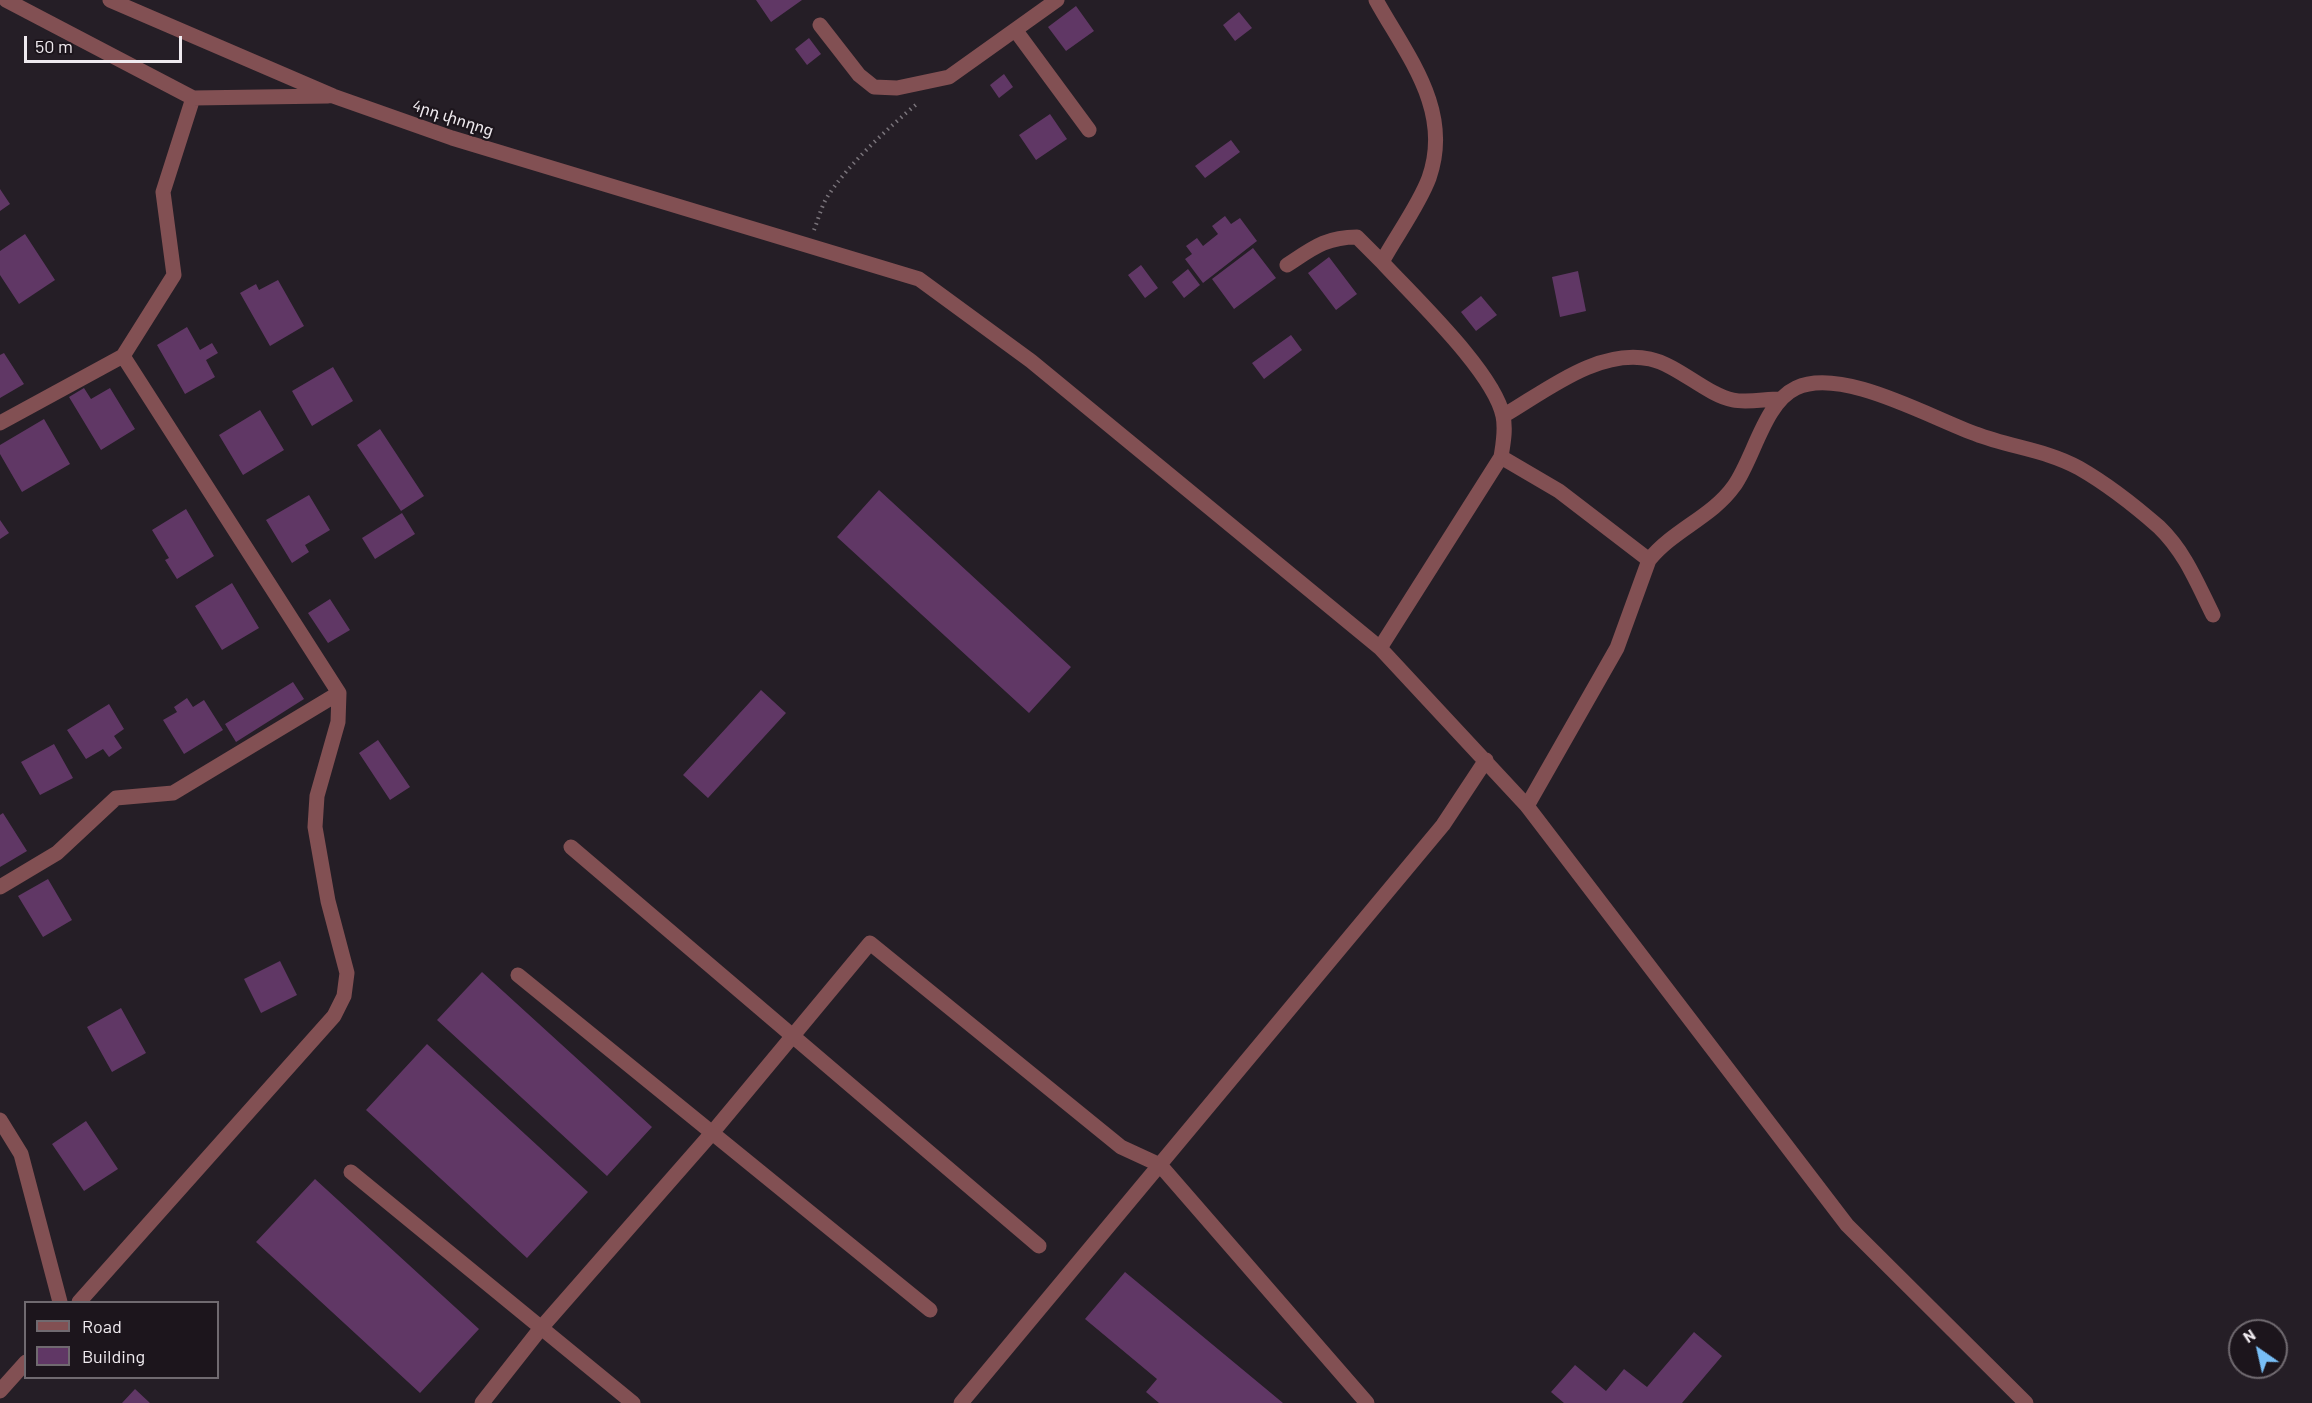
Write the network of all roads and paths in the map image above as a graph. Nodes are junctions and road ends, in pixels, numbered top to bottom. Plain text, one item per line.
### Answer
1 (6, 0) edge
2 (110, 0) edge
3 (1058, 0) edge
4 (1376, 0) edge
5 (820, 25) dead end
6 (1016, 31) junction
7 (333, 96) junction
8 (193, 98) junction
9 (922, 99) dead end
10 (1089, 130) dead end
11 (801, 244) junction
12 (1382, 262) junction
13 (1287, 264) dead end
14 (123, 356) junction
15 (1780, 399) junction
16 (1503, 416) junction
17 (0, 423) edge
18 (1502, 457) junction
19 (1649, 560) junction
20 (2213, 615) dead end
21 (1380, 648) junction
22 (339, 693) junction
23 (1486, 760) junction
24 (1527, 806) junction
25 (571, 847) dead end
26 (0, 887) edge
27 (518, 975) dead end
28 (792, 1036) junction
29 (0, 1120) edge
30 (712, 1133) junction
31 (1160, 1165) junction
32 (351, 1172) dead end
33 (1039, 1246) dead end
34 (60, 1301) edge
35 (80, 1301) edge
36 (930, 1310) dead end
37 (541, 1328) junction
38 (24, 1364) edge
39 (0, 1391) edge
40 (483, 1403) edge
41 (633, 1403) edge
42 (961, 1403) edge
43 (1367, 1403) edge
44 (2026, 1403) edge

1 - 8 street
2 - 7 street, 4րդ փողոց
3 - 6 street
4 - 12 street
5 - 6 street
6 - 10 street
7 - 8 street
7 - 11 street, 4րդ փողոց
8 - 14 street
9 - 11 path
11 - 21 street, 4րդ փողոց
12 - 13 street
12 - 16 street
14 - 17 street
14 - 22 street
15 - 16 street
15 - 19 street
15 - 20 street
16 - 18 street
18 - 19 street
18 - 21 street
19 - 24 street
21 - 23 street, 4րդ փողոց
22 - 26 street
22 - 35 street
23 - 24 street, 4րդ փողոց
23 - 31 street
24 - 44 street, 4րդ փողոց
25 - 28 street
27 - 30 street
28 - 30 street
28 - 31 street
28 - 33 street
29 - 34 street
30 - 36 street
30 - 37 street
31 - 42 street
31 - 43 street
32 - 37 street
37 - 40 street
37 - 41 street
38 - 39 street

